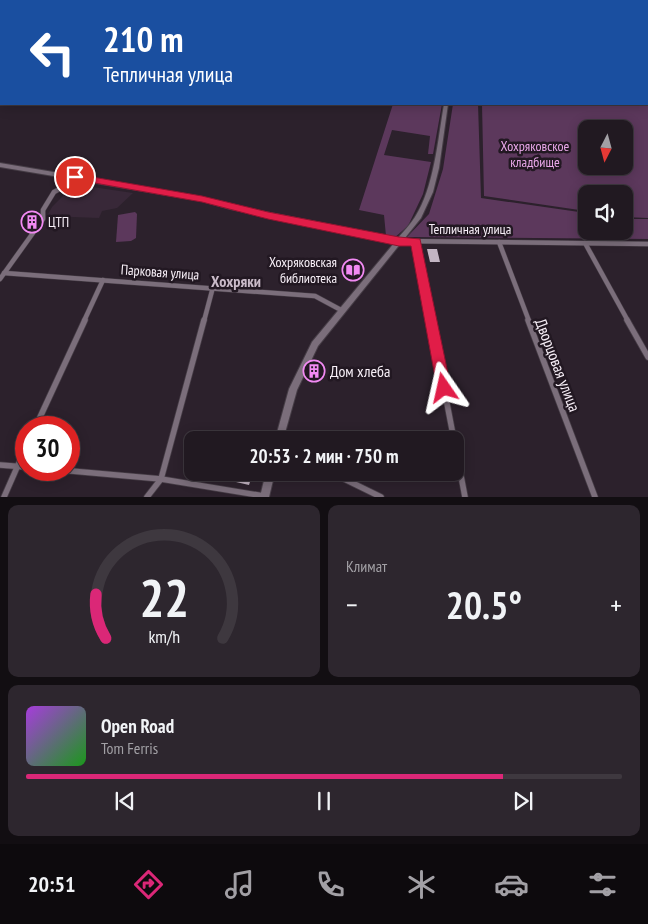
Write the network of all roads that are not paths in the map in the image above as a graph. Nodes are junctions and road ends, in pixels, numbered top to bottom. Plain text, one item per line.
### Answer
1 (446, 105) edge
2 (0, 165) edge
3 (75, 177) junction
4 (399, 242) junction
5 (416, 242) junction
6 (499, 242) junction
7 (586, 243) junction
8 (648, 244) edge
9 (4, 273) junction
10 (0, 279) edge
11 (103, 280) junction
12 (213, 287) junction
13 (342, 310) junction
14 (648, 357) edge
15 (41, 416) edge
16 (281, 431) edge
17 (452, 431) edge
18 (0, 465) edge
19 (15, 466) edge
20 (15, 472) edge
21 (80, 472) edge
22 (161, 479) junction
23 (268, 481) edge
24 (349, 481) edge
25 (462, 481) edge
26 (4, 496) edge
27 (147, 496) edge
28 (264, 496) edge
29 (381, 496) edge
30 (465, 496) edge
31 (595, 496) edge

1 - 4 street
2 - 3 street, Тепличная улица
3 - 4 street, Тепличная улица
3 - 9 street
4 - 5 street, Тепличная улица
4 - 13 street
5 - 6 street, Тепличная улица
5 - 17 street
6 - 7 street, Тепличная улица
6 - 31 street, Дворцовая улица
7 - 8 street, Тепличная улица
7 - 14 street
9 - 10 street
9 - 11 street, Парковая улица
11 - 12 street, Парковая улица
11 - 15 street
12 - 13 street, Парковая улица
12 - 22 street
13 - 16 street
18 - 19 street
20 - 26 street
21 - 22 street
22 - 27 street
22 - 28 street
23 - 28 street
24 - 29 street
25 - 30 street

